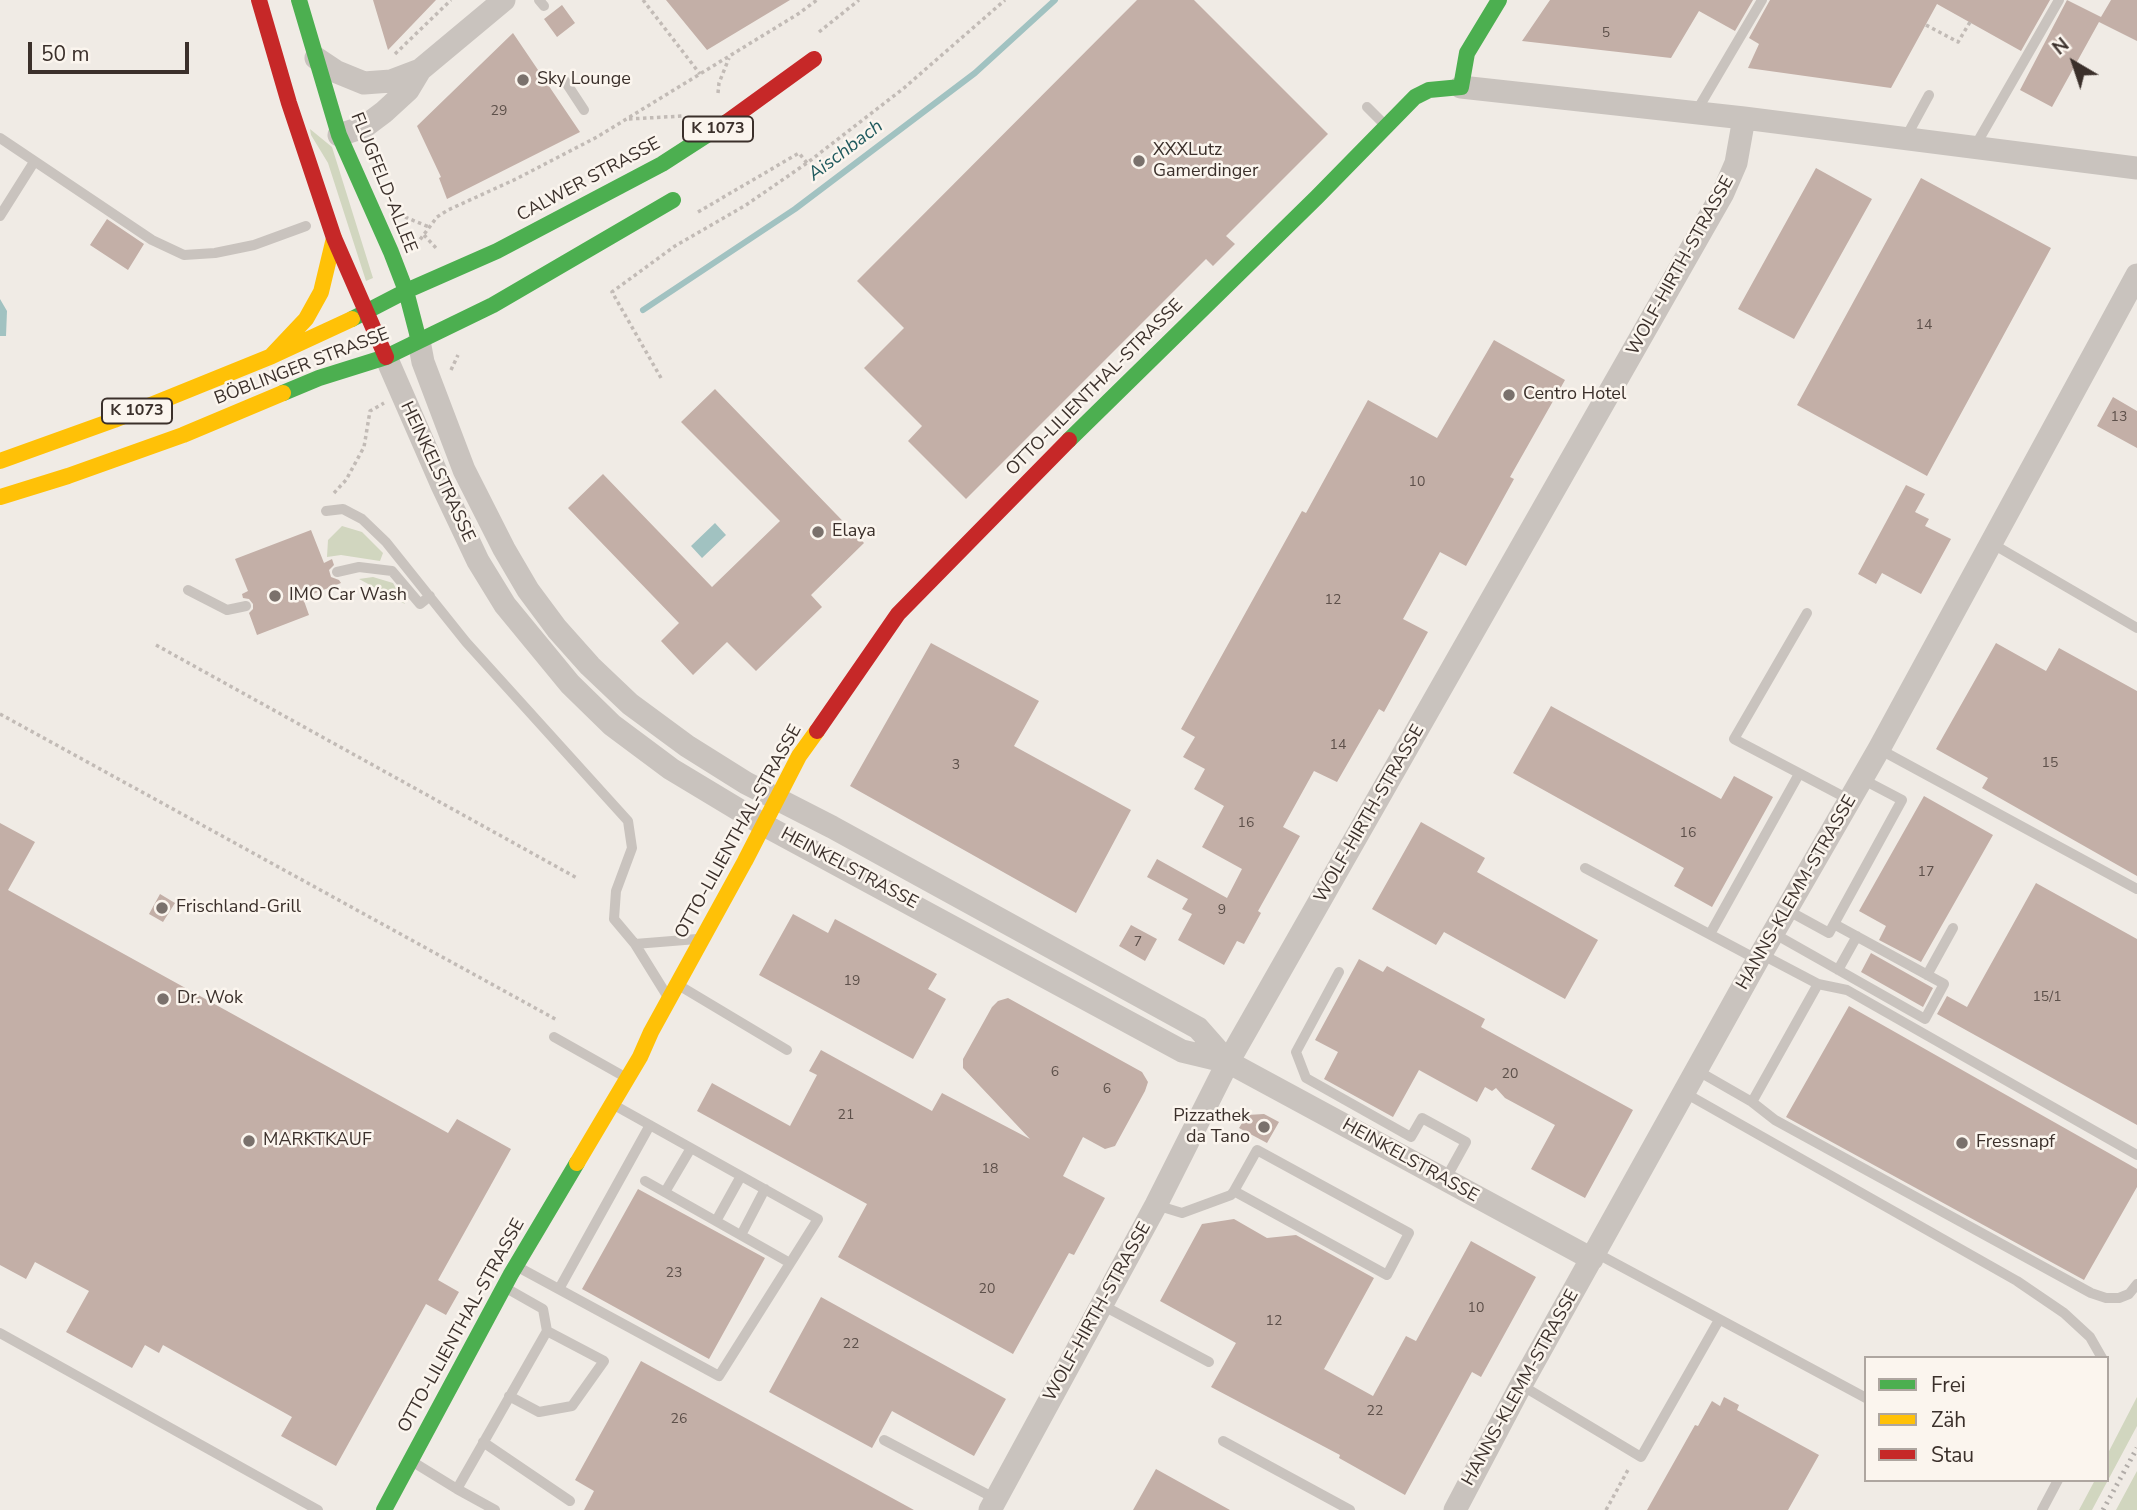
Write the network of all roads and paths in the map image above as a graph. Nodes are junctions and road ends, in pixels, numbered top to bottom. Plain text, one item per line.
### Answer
1 (259, 0) edge
2 (299, 0) edge
3 (451, 0) edge
4 (504, 0) edge
5 (643, 0) edge
6 (817, 0) edge
7 (1005, 0) edge
8 (1499, 0) edge
9 (1762, 0) edge
10 (2059, 0) edge
11 (1970, 22) dead end
12 (1926, 24) dead end
13 (729, 56) junction
14 (316, 58) junction
15 (814, 59) dead end
16 (388, 61) dead end
17 (421, 70) junction
18 (700, 74) junction
19 (565, 81) dead end
20 (1461, 87) junction
21 (718, 93) dead end
22 (1929, 95) dead end
23 (289, 103) junction
24 (1367, 107) dead end
25 (584, 110) dead end
26 (1696, 113) junction
27 (682, 116) dead end
28 (1744, 118) junction
29 (628, 119) junction
30 (1386, 126) junction
31 (326, 129) junction
32 (0, 138) edge
33 (1905, 139) junction
34 (1974, 148) junction
35 (34, 162) junction
36 (2137, 168) edge
37 (673, 200) dead end
38 (0, 216) edge
39 (306, 226) dead end
40 (429, 227) dead end
41 (334, 238) junction
42 (2136, 279) edge
43 (405, 291) junction
44 (367, 312) junction
45 (419, 341) junction
46 (272, 356) junction
47 (386, 357) junction
48 (661, 377) dead end
49 (385, 403) dead end
50 (0, 461) edge
51 (333, 495) dead end
52 (0, 497) edge
53 (326, 510) dead end
54 (1991, 543) junction
55 (337, 572) dead end
56 (188, 590) dead end
57 (430, 596) junction
58 (246, 606) dead end
59 (1807, 613) dead end
60 (2137, 628) edge
61 (156, 645) dead end
62 (0, 714) edge
63 (1879, 749) junction
64 (1799, 774) junction
65 (1862, 779) junction
66 (778, 799) junction
67 (1850, 800) junction
68 (764, 825) junction
69 (1585, 867) dead end
70 (577, 878) dead end
71 (2137, 889) edge
72 (1787, 910) junction
73 (1834, 924) junction
74 (1953, 928) dead end
75 (1773, 933) junction
76 (1710, 934) junction
77 (1857, 936) junction
78 (703, 938) junction
79 (635, 944) junction
80 (1760, 957) junction
81 (1838, 970) junction
82 (1339, 972) dead end
83 (1927, 975) junction
84 (1818, 984) junction
85 (673, 992) junction
86 (568, 1026) dead end
87 (554, 1037) dead end
88 (787, 1050) dead end
89 (1228, 1062) junction
90 (1698, 1071) junction
91 (627, 1078) junction
92 (1685, 1093) junction
93 (1752, 1102) junction
94 (612, 1104) junction
95 (650, 1125) junction
96 (691, 1148) junction
97 (2137, 1155) edge
98 (741, 1176) junction
99 (1445, 1180) junction
100 (645, 1181) dead end
101 (765, 1189) junction
102 (1234, 1191) junction
103 (665, 1192) junction
104 (1156, 1205) junction
105 (716, 1221) junction
106 (741, 1235) junction
107 (1594, 1256) junction
108 (790, 1263) junction
109 (515, 1266) junction
110 (2137, 1284) edge
111 (503, 1286) junction
112 (559, 1289) junction
113 (1102, 1305) junction
114 (1719, 1320) junction
115 (547, 1331) junction
116 (0, 1333) edge
117 (2101, 1356) edge
118 (1209, 1362) dead end
119 (1521, 1385) junction
120 (509, 1396) junction
121 (1864, 1397) edge
122 (884, 1440) dead end
123 (1223, 1441) dead end
124 (482, 1442) junction
125 (1636, 1454) junction
126 (410, 1461) junction
127 (2057, 1482) edge
128 (457, 1489) junction
129 (570, 1501) dead end
130 (993, 1505) edge
131 (318, 1510) edge
132 (384, 1510) edge
133 (495, 1510) edge
134 (1350, 1510) edge
135 (1455, 1510) edge
136 (1606, 1510) edge
137 (2042, 1510) edge

1 - 23 main road
2 - 14 main road, FLUGFELD-ALLEE
3 - 16 path
4 - 17 street
5 - 18 path
6 - 13 path
7 - 48 path
8 - 20 main road
9 - 26 lane
10 - 34 lane
11 - 12 path
13 - 18 path
13 - 21 path
14 - 17 street
14 - 31 main road, FLUGFELD-ALLEE
15 - 43 main road, CALWER STRASSE / K 1073
17 - 31 street
18 - 29 path
19 - 25 lane
20 - 26 street
20 - 30 main road, OTTO-LILIENTHAL-STRASSE
22 - 33 lane
23 - 31 main road
23 - 41 main road
24 - 30 lane
26 - 28 street
27 - 29 path
28 - 33 street
28 - 89 street, WOLF-HIRTH-STRASSE
29 - 40 path
30 - 66 main road, OTTO-LILIENTHAL-STRASSE
31 - 43 main road, FLUGFELD-ALLEE
32 - 35 lane
33 - 34 street
34 - 36 street
35 - 38 lane
35 - 39 lane
37 - 45 main road, K 1073
41 - 44 main road
41 - 46 main road
42 - 54 street, HANNS-KLEMM-STRASSE
43 - 44 main road, BÖBLINGER STRASSE / K 1073
43 - 45 main road, FLUGFELD-ALLEE
44 - 46 main road, BÖBLINGER STRASSE / K 1073
44 - 47 main road, HEINKELSTRASSE
45 - 47 main road, BÖBLINGER STRASSE / K 1073
45 - 66 street, HEINKELSTRASSE
46 - 50 main road, BÖBLINGER STRASSE / K 1073
47 - 52 main road, BÖBLINGER STRASSE / K 1073
47 - 68 street, HEINKELSTRASSE
49 - 51 path
53 - 57 lane
54 - 60 lane
54 - 63 street, HANNS-KLEMM-STRASSE
55 - 57 lane
56 - 58 lane
57 - 79 lane
59 - 64 lane
61 - 70 path
62 - 86 path
63 - 65 street, HANNS-KLEMM-STRASSE
63 - 71 lane
64 - 67 lane
64 - 76 lane
65 - 67 street, HANNS-KLEMM-STRASSE
65 - 73 lane
66 - 68 main road, OTTO-LILIENTHAL-STRASSE
66 - 89 street, HEINKELSTRASSE
67 - 72 street, HANNS-KLEMM-STRASSE
68 - 78 main road, OTTO-LILIENTHAL-STRASSE
68 - 89 street, HEINKELSTRASSE
69 - 76 lane
72 - 73 lane
72 - 75 street, HANNS-KLEMM-STRASSE
73 - 77 lane
74 - 83 lane
75 - 80 street, HANNS-KLEMM-STRASSE
75 - 81 lane
76 - 80 lane
77 - 81 lane
77 - 83 lane
78 - 79 lane
78 - 85 main road, OTTO-LILIENTHAL-STRASSE
79 - 85 lane
80 - 84 lane
80 - 90 street, HANNS-KLEMM-STRASSE
81 - 83 lane
82 - 99 lane
84 - 93 lane
84 - 97 lane
85 - 88 lane
85 - 91 main road, OTTO-LILIENTHAL-STRASSE
87 - 91 lane
89 - 99 street, HEINKELSTRASSE
89 - 104 street, WOLF-HIRTH-STRASSE
90 - 92 street, HANNS-KLEMM-STRASSE
90 - 93 lane
91 - 94 main road, OTTO-LILIENTHAL-STRASSE
92 - 107 street, HANNS-KLEMM-STRASSE
92 - 117 lane
93 - 110 lane
94 - 95 lane
94 - 109 main road, OTTO-LILIENTHAL-STRASSE
95 - 96 lane
95 - 112 lane
96 - 98 lane
96 - 103 lane
98 - 101 lane
98 - 105 lane
99 - 107 street, HEINKELSTRASSE
100 - 103 lane
101 - 106 lane
101 - 108 lane
102 - 102 lane
102 - 104 lane
103 - 105 lane
104 - 113 street, WOLF-HIRTH-STRASSE
105 - 106 lane
106 - 108 lane
107 - 114 lane
107 - 119 street, HANNS-KLEMM-STRASSE
108 - 112 lane
109 - 111 main road, OTTO-LILIENTHAL-STRASSE
109 - 112 lane
111 - 115 lane
111 - 126 main road, OTTO-LILIENTHAL-STRASSE
113 - 118 lane
113 - 130 street, WOLF-HIRTH-STRASSE
114 - 121 lane
114 - 125 lane
115 - 120 lane
115 - 120 lane
116 - 131 lane
119 - 125 lane
119 - 135 street, HANNS-KLEMM-STRASSE
120 - 124 lane
122 - 130 lane
123 - 134 lane
124 - 128 lane
124 - 129 lane
125 - 136 path
126 - 128 lane
126 - 132 main road, OTTO-LILIENTHAL-STRASSE
127 - 137 lane
128 - 133 lane

